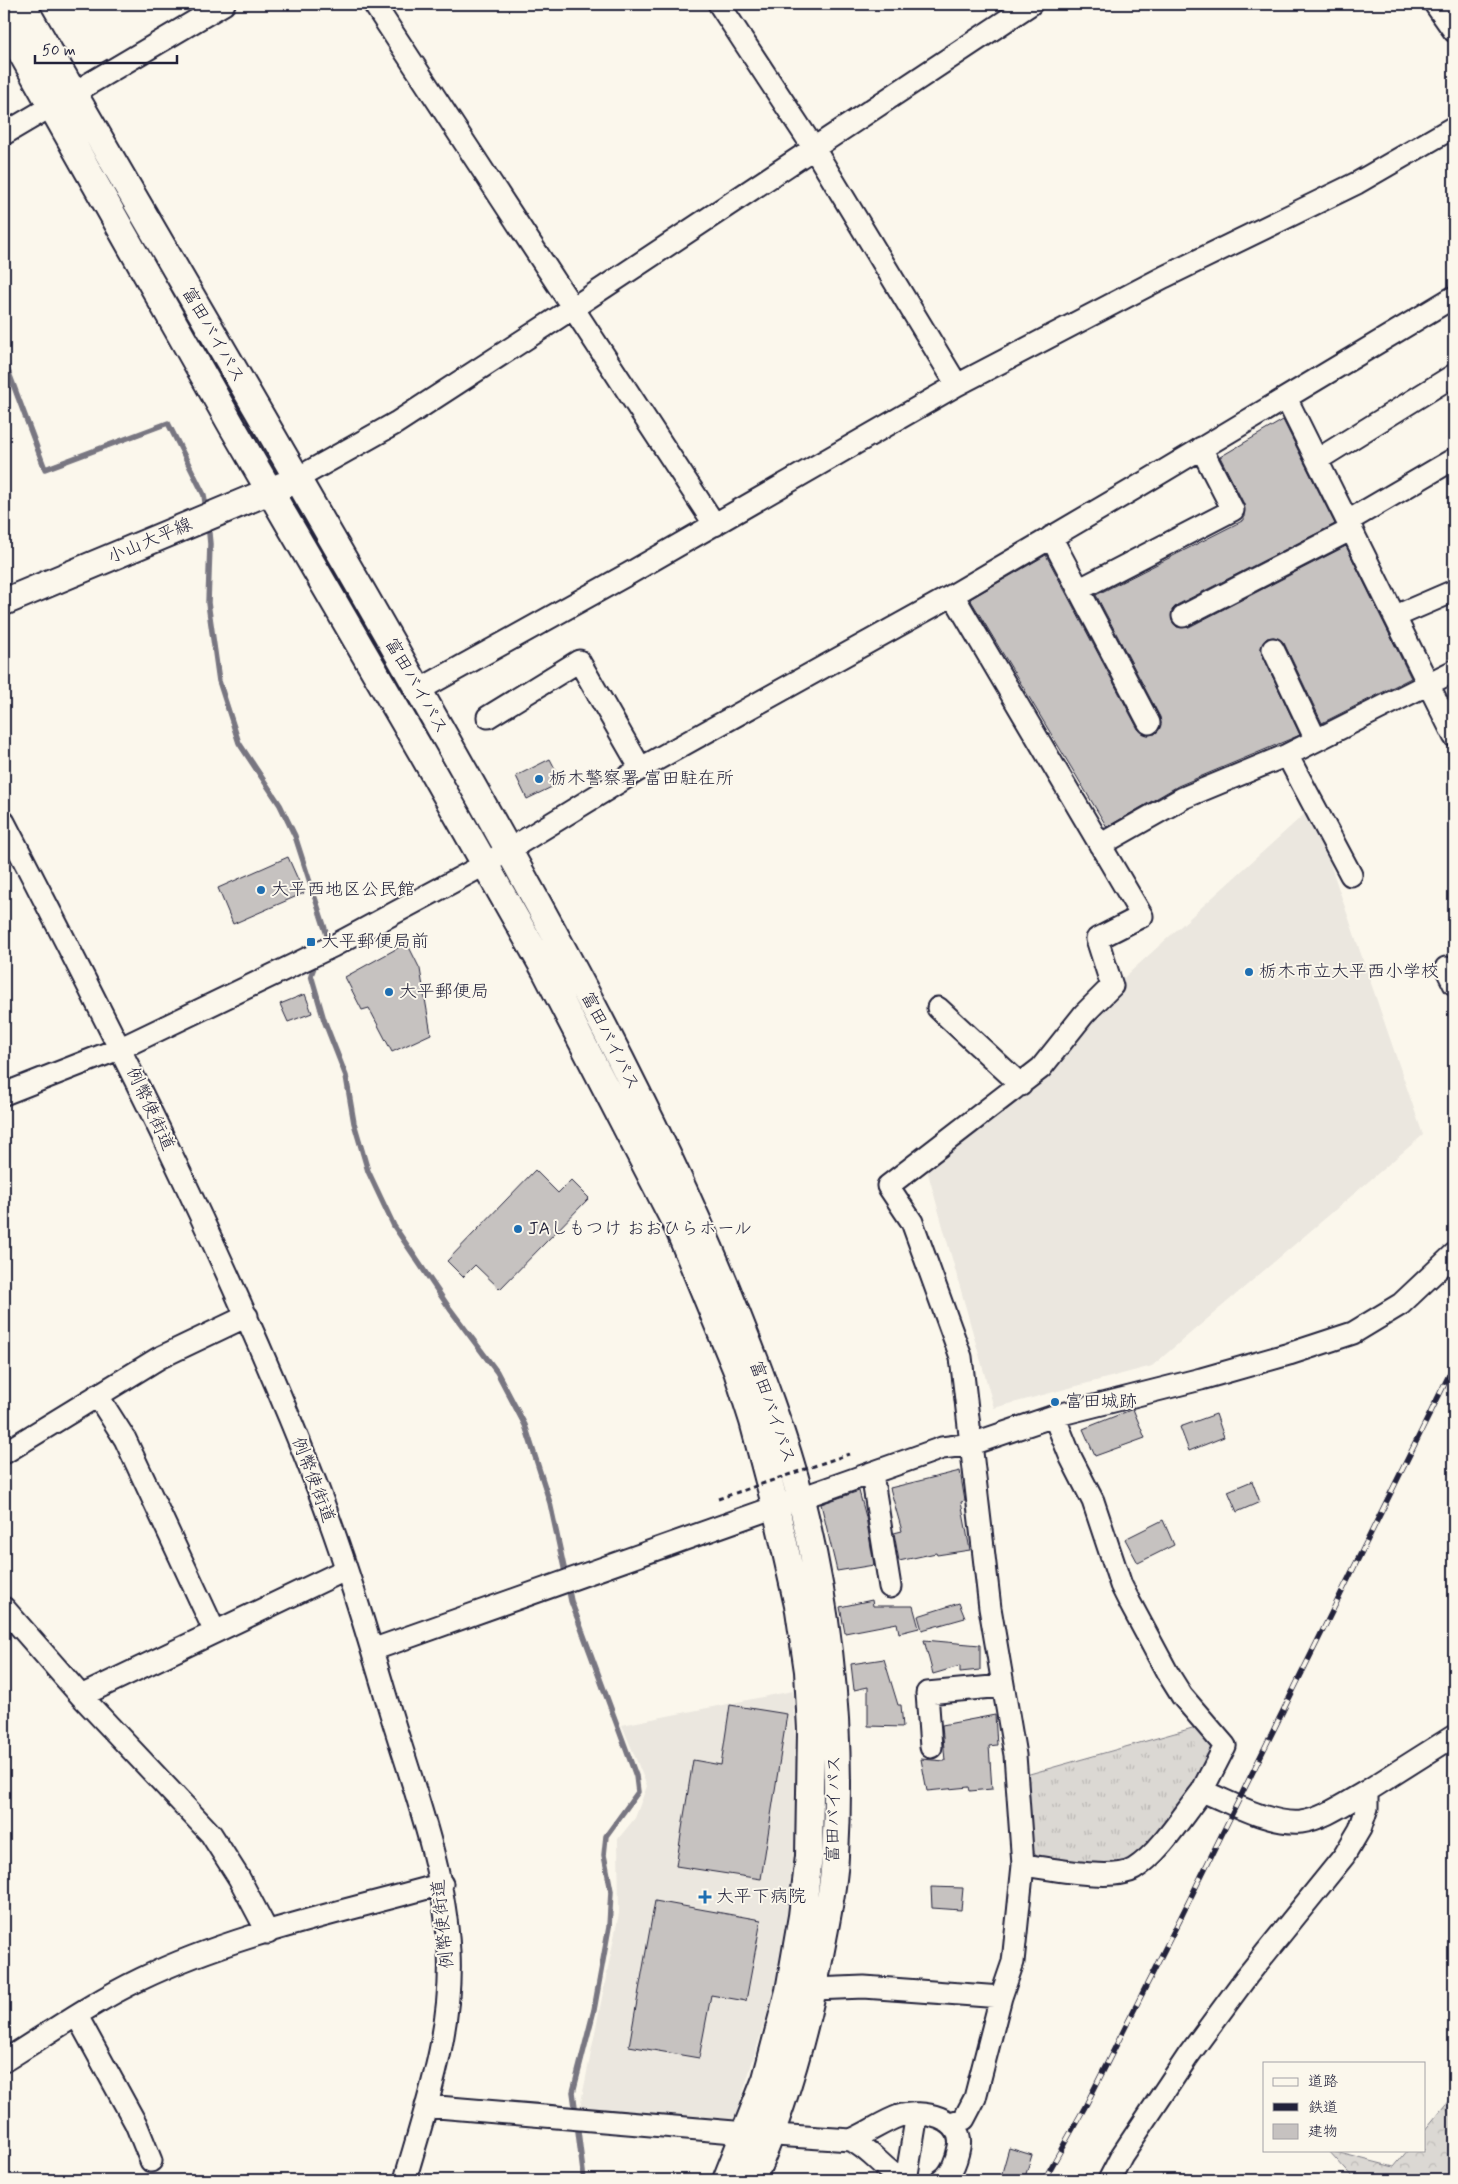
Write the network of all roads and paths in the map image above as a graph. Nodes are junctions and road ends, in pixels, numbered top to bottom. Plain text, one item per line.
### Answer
1 (22, 4) edge
2 (224, 4) edge
3 (374, 4) edge
4 (719, 4) edge
5 (1030, 4) edge
6 (1435, 4) edge
7 (4, 22) edge
8 (1454, 31) edge
9 (62, 98) junction
10 (1454, 128) edge
11 (4, 134) edge
12 (813, 147) junction
13 (1454, 296) edge
14 (573, 308) junction
15 (1454, 375) edge
16 (957, 385) junction
17 (1286, 398) junction
18 (1201, 448) junction
19 (1454, 459) edge
20 (1317, 460) junction
21 (296, 480) junction
22 (270, 491) junction
23 (715, 525) junction
24 (1350, 525) junction
25 (1051, 537) junction
26 (1080, 589) junction
27 (1454, 591) edge
28 (953, 594) junction
29 (4, 602) edge
30 (1183, 616) dead end
31 (1396, 616) junction
32 (1272, 649) dead end
33 (1454, 671) edge
34 (1429, 682) junction
35 (419, 690) junction
36 (488, 717) dead end
37 (1149, 723) dead end
38 (1454, 736) edge
39 (1316, 740) junction
40 (1287, 755) junction
41 (641, 769) junction
42 (4, 822) edge
43 (1100, 845) junction
44 (509, 851) junction
45 (484, 865) junction
46 (1351, 875) dead end
47 (938, 1008) dead end
48 (121, 1048) junction
49 (1021, 1085) junction
50 (4, 1094) edge
51 (1454, 1254) edge
52 (247, 1316) junction
53 (97, 1395) junction
54 (1054, 1416) junction
55 (972, 1444) junction
56 (4, 1453) edge
57 (849, 1454) dead end
58 (872, 1474) junction
59 (718, 1499) dead end
60 (800, 1500) junction
61 (776, 1508) junction
62 (345, 1570) junction
63 (890, 1587) dead end
64 (4, 1608) edge
65 (215, 1632) junction
66 (372, 1650) junction
67 (1003, 1686) junction
68 (81, 1696) junction
69 (1454, 1736) edge
70 (931, 1747) dead end
71 (1202, 1791) junction
72 (1367, 1791) junction
73 (1023, 1865) junction
74 (442, 1884) junction
75 (268, 1933) junction
76 (814, 1989) junction
77 (1001, 1997) junction
78 (77, 2016) junction
79 (4, 2061) edge
80 (426, 2106) junction
81 (917, 2114) junction
82 (950, 2123) junction
83 (746, 2133) junction
84 (773, 2134) junction
85 (851, 2140) junction
86 (150, 2161) dead end
87 (405, 2180) edge
88 (726, 2180) edge
89 (752, 2180) edge
90 (902, 2180) edge
91 (906, 2180) edge
92 (942, 2180) edge
93 (1108, 2180) edge

1 - 9 main road, 富田バイパス
2 - 9 street
3 - 14 street
4 - 12 street
5 - 12 street
6 - 8 street
7 - 9 main road, 富田バイパス
9 - 11 street
9 - 21 main road, 富田バイパス
9 - 22 main road, 富田バイパス
10 - 16 street
12 - 14 street
12 - 16 street
13 - 17 street
14 - 21 street
14 - 23 street
15 - 20 street
16 - 23 street
17 - 18 street
17 - 20 street
18 - 25 street
18 - 26 street
19 - 24 street
20 - 24 street
21 - 22 main road, 小山大平線
21 - 35 main road, 富田バイパス
22 - 29 main road, 小山大平線
22 - 45 main road, 富田バイパス
23 - 35 street
24 - 30 street
24 - 31 street
25 - 26 street
25 - 28 street
26 - 37 street
27 - 31 street
28 - 41 street
28 - 43 street
31 - 34 street
32 - 39 street
33 - 34 street
34 - 38 street
34 - 39 street
35 - 44 main road, 富田バイパス
36 - 41 street
39 - 40 street
40 - 43 street
40 - 46 street
41 - 44 street
42 - 48 street, 例幣使街道
43 - 49 street
44 - 45 street
44 - 60 main road, 富田バイパス
45 - 48 street
45 - 61 main road, 富田バイパス
47 - 49 street
48 - 50 street
48 - 52 street, 例幣使街道
49 - 55 street
51 - 54 street
52 - 53 street
52 - 62 street, 例幣使街道
53 - 56 street
53 - 65 street
54 - 55 street
54 - 71 street
55 - 58 street
55 - 67 street
57 - 59 path, bridge
58 - 60 street
58 - 63 street
60 - 61 street
60 - 76 main road, 富田バイパス
61 - 66 street
61 - 83 main road, 富田バイパス
62 - 65 street
62 - 66 street, 例幣使街道
64 - 68 street
65 - 68 street
66 - 74 street, 例幣使街道
67 - 70 street
67 - 73 street
68 - 75 street
69 - 72 street
71 - 72 street
71 - 73 street
72 - 93 street
73 - 77 street
74 - 75 street
74 - 80 street, 例幣使街道
75 - 78 street
76 - 77 street
76 - 84 main road, 富田バイパス
77 - 82 street
78 - 79 street
78 - 86 street
80 - 83 street
80 - 87 street, 例幣使街道
81 - 82 street
81 - 85 street
81 - 91 street
82 - 92 street
83 - 84 street
83 - 88 main road, 富田バイパス
84 - 85 street
84 - 89 main road, 富田バイパス
85 - 90 street

